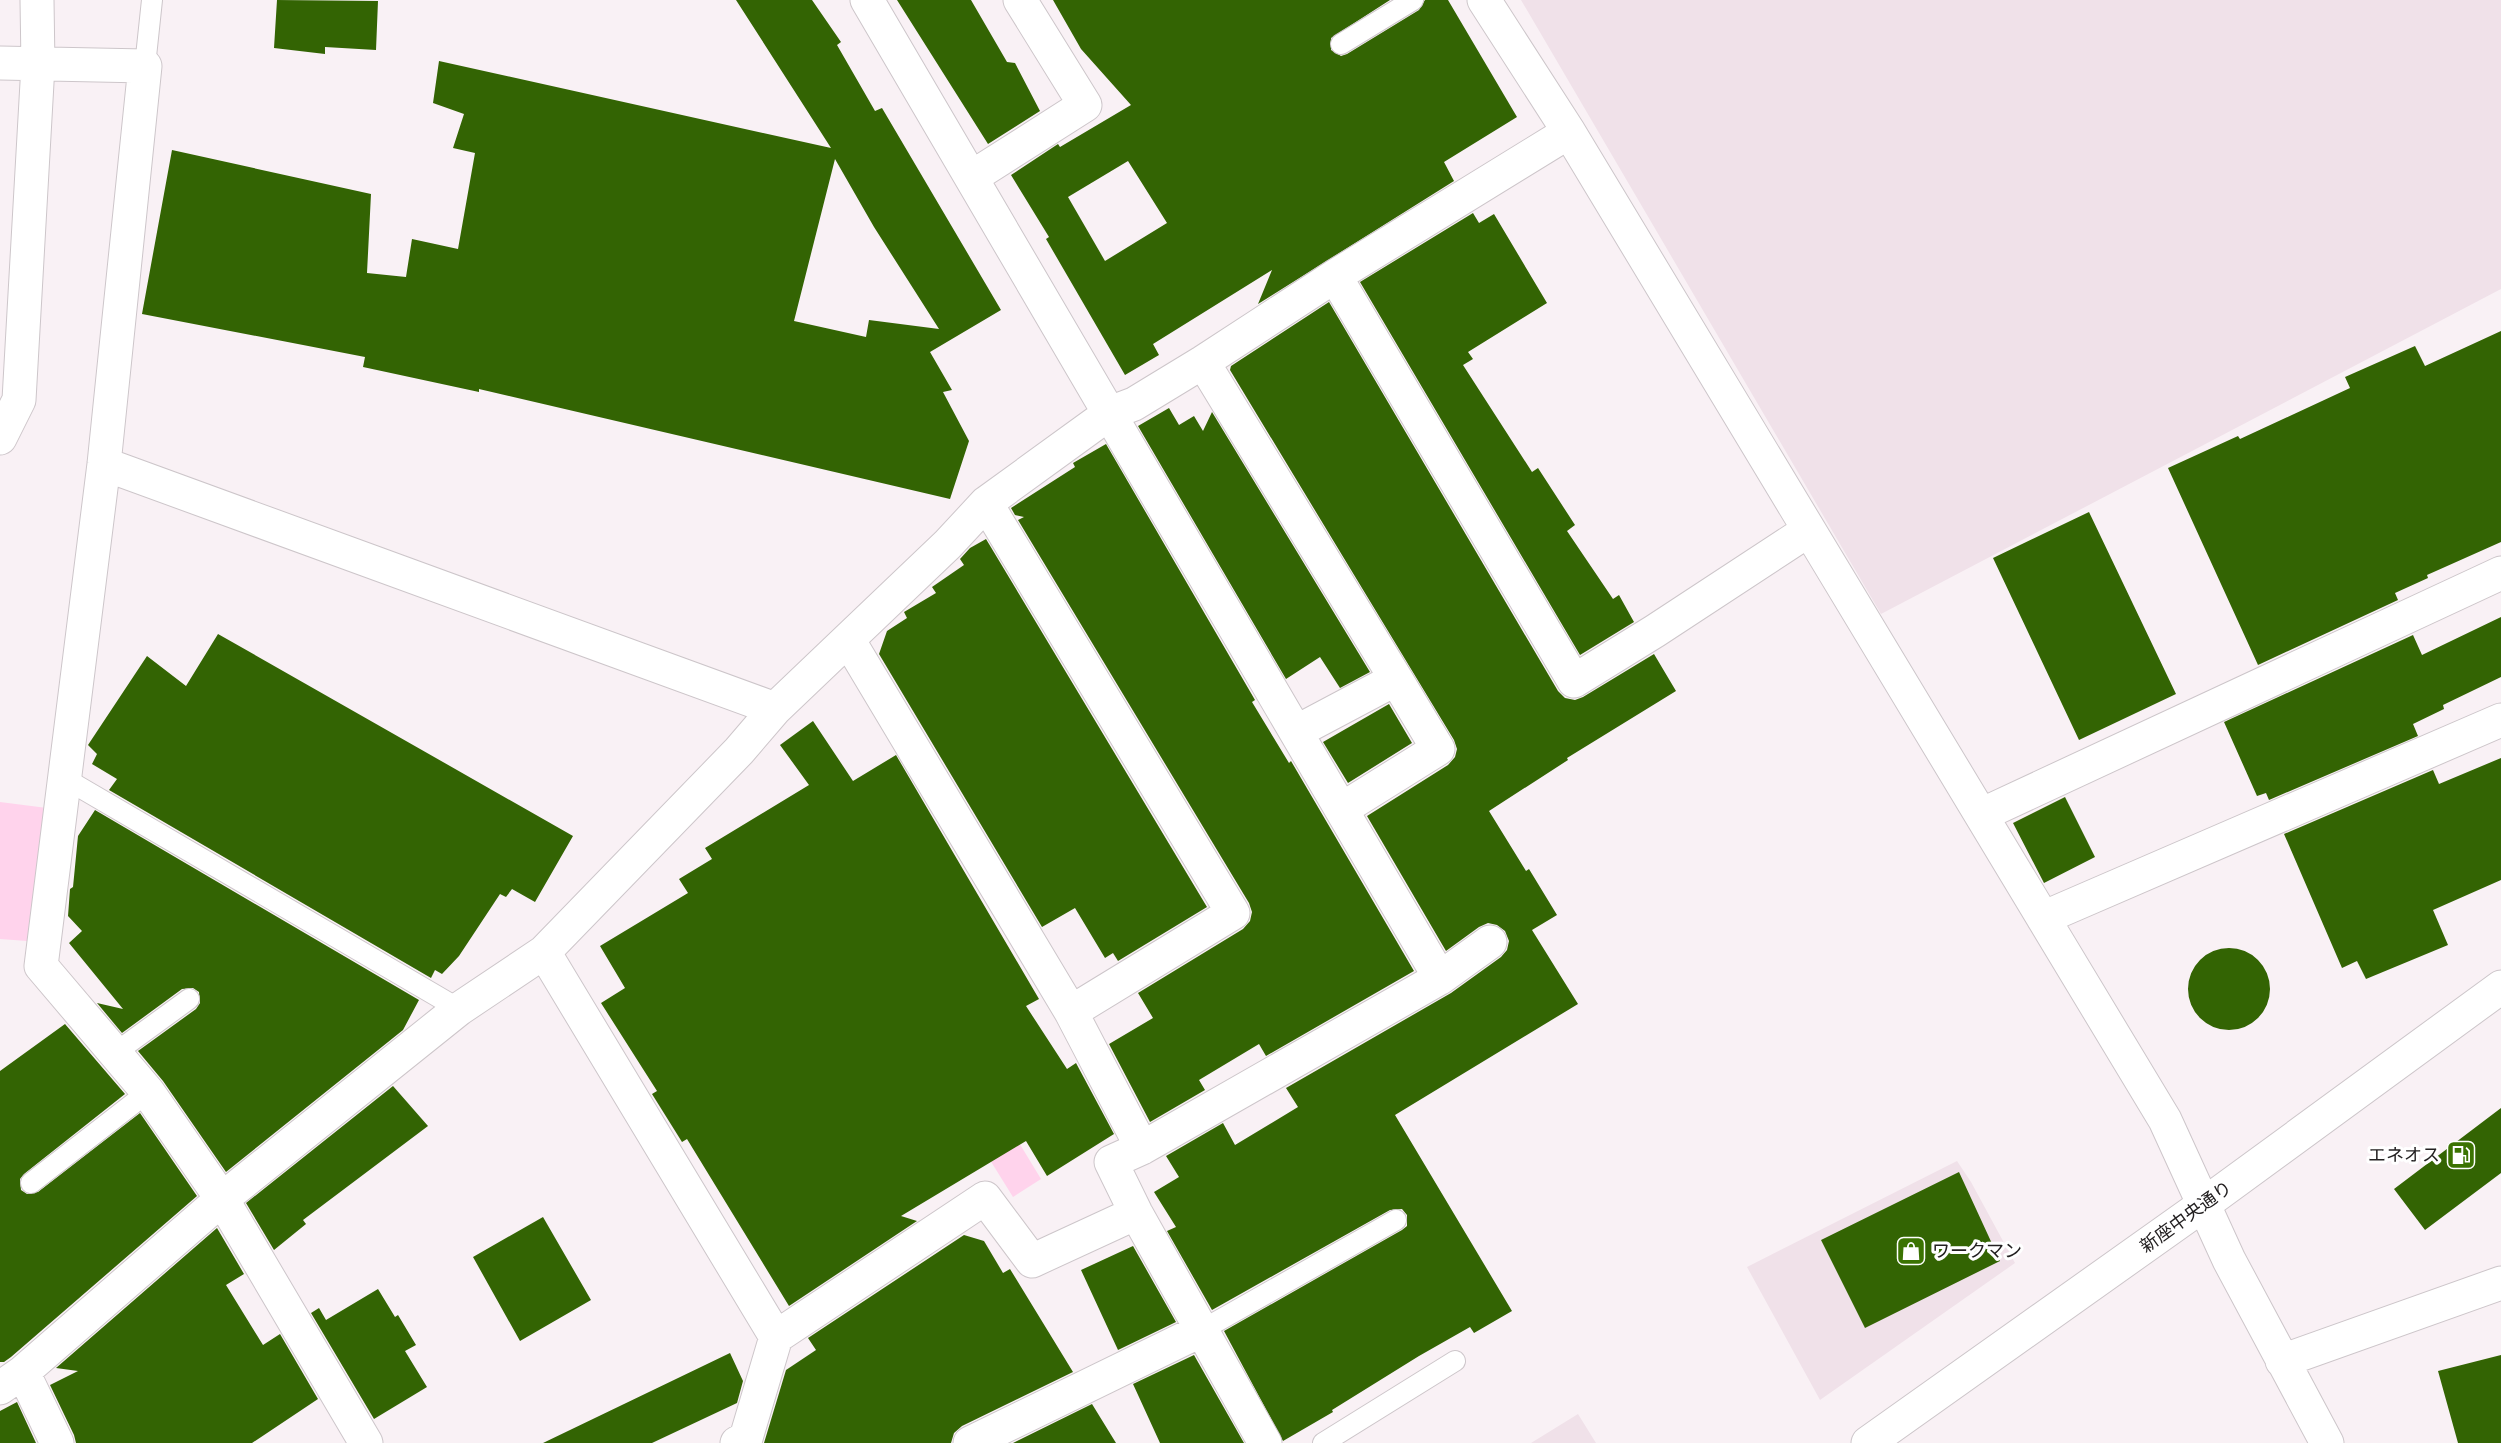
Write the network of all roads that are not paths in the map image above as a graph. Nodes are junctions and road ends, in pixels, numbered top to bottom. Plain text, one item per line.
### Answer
1 (37, 0) edge
2 (152, 0) edge
3 (867, 0) edge
4 (1020, 0) edge
5 (1413, 0) edge
6 (1485, 0) edge
7 (1341, 44) dead end
8 (0, 63) edge
9 (38, 65) junction
10 (145, 66) junction
11 (1569, 132) junction
12 (972, 177) junction
13 (1335, 276) junction
14 (1203, 362) junction
15 (1110, 413) junction
16 (0, 438) edge
17 (104, 464) junction
18 (986, 503) junction
19 (1809, 530) junction
20 (2501, 573) edge
21 (849, 640) junction
22 (1396, 679) junction
23 (775, 709) junction
24 (2501, 720) edge
25 (1296, 732) junction
26 (64, 778) junction
27 (1342, 809) junction
28 (1981, 815) junction
29 (2043, 918) junction
30 (1490, 942) dead end
31 (544, 952) junction
32 (1440, 978) junction
33 (2501, 987) edge
34 (189, 999) dead end
35 (459, 1009) junction
36 (1071, 1012) junction
37 (114, 1053) junction
38 (148, 1092) junction
39 (1142, 1148) junction
40 (31, 1184) dead end
41 (222, 1199) junction
42 (2203, 1205) junction
43 (1136, 1213) junction
44 (1396, 1220) dead end
45 (2501, 1282) edge
46 (1202, 1330) junction
47 (776, 1337) junction
48 (1455, 1361) dead end
49 (2282, 1361) junction
50 (11, 1380) edge
51 (57, 1443) edge
52 (366, 1443) edge
53 (737, 1443) edge
54 (970, 1443) edge
55 (1264, 1443) edge
56 (1323, 1443) edge
57 (1868, 1443) edge
58 (2327, 1443) edge

1 - 9 street
2 - 10 lane
3 - 12 street
4 - 12 street
5 - 7 lane
6 - 11 street
8 - 9 street
9 - 10 street
9 - 16 street
10 - 17 street
11 - 13 street
11 - 19 street
12 - 15 street
13 - 14 street
13 - 19 street
14 - 15 street
14 - 22 street
15 - 18 street
15 - 25 street
17 - 23 street
17 - 26 street
18 - 21 street
18 - 36 street
19 - 28 street
20 - 28 street
21 - 23 street
21 - 36 street
22 - 25 street
22 - 27 street
23 - 31 street
24 - 29 street
25 - 27 street
26 - 35 lane
26 - 37 street
27 - 32 street
28 - 29 street
29 - 42 street
30 - 32 street
31 - 35 street
31 - 47 street
32 - 39 street
33 - 42 street, 新座中央通り
34 - 37 lane
35 - 41 street
36 - 39 street
37 - 38 street
38 - 40 lane
38 - 41 street
39 - 43 street
41 - 50 street
41 - 52 street
42 - 49 street
42 - 57 street, 新座中央通り
43 - 46 street
43 - 47 street
44 - 46 lane
45 - 49 street
46 - 54 street
46 - 55 street
47 - 53 street
48 - 56 lane
49 - 58 street
50 - 51 street

